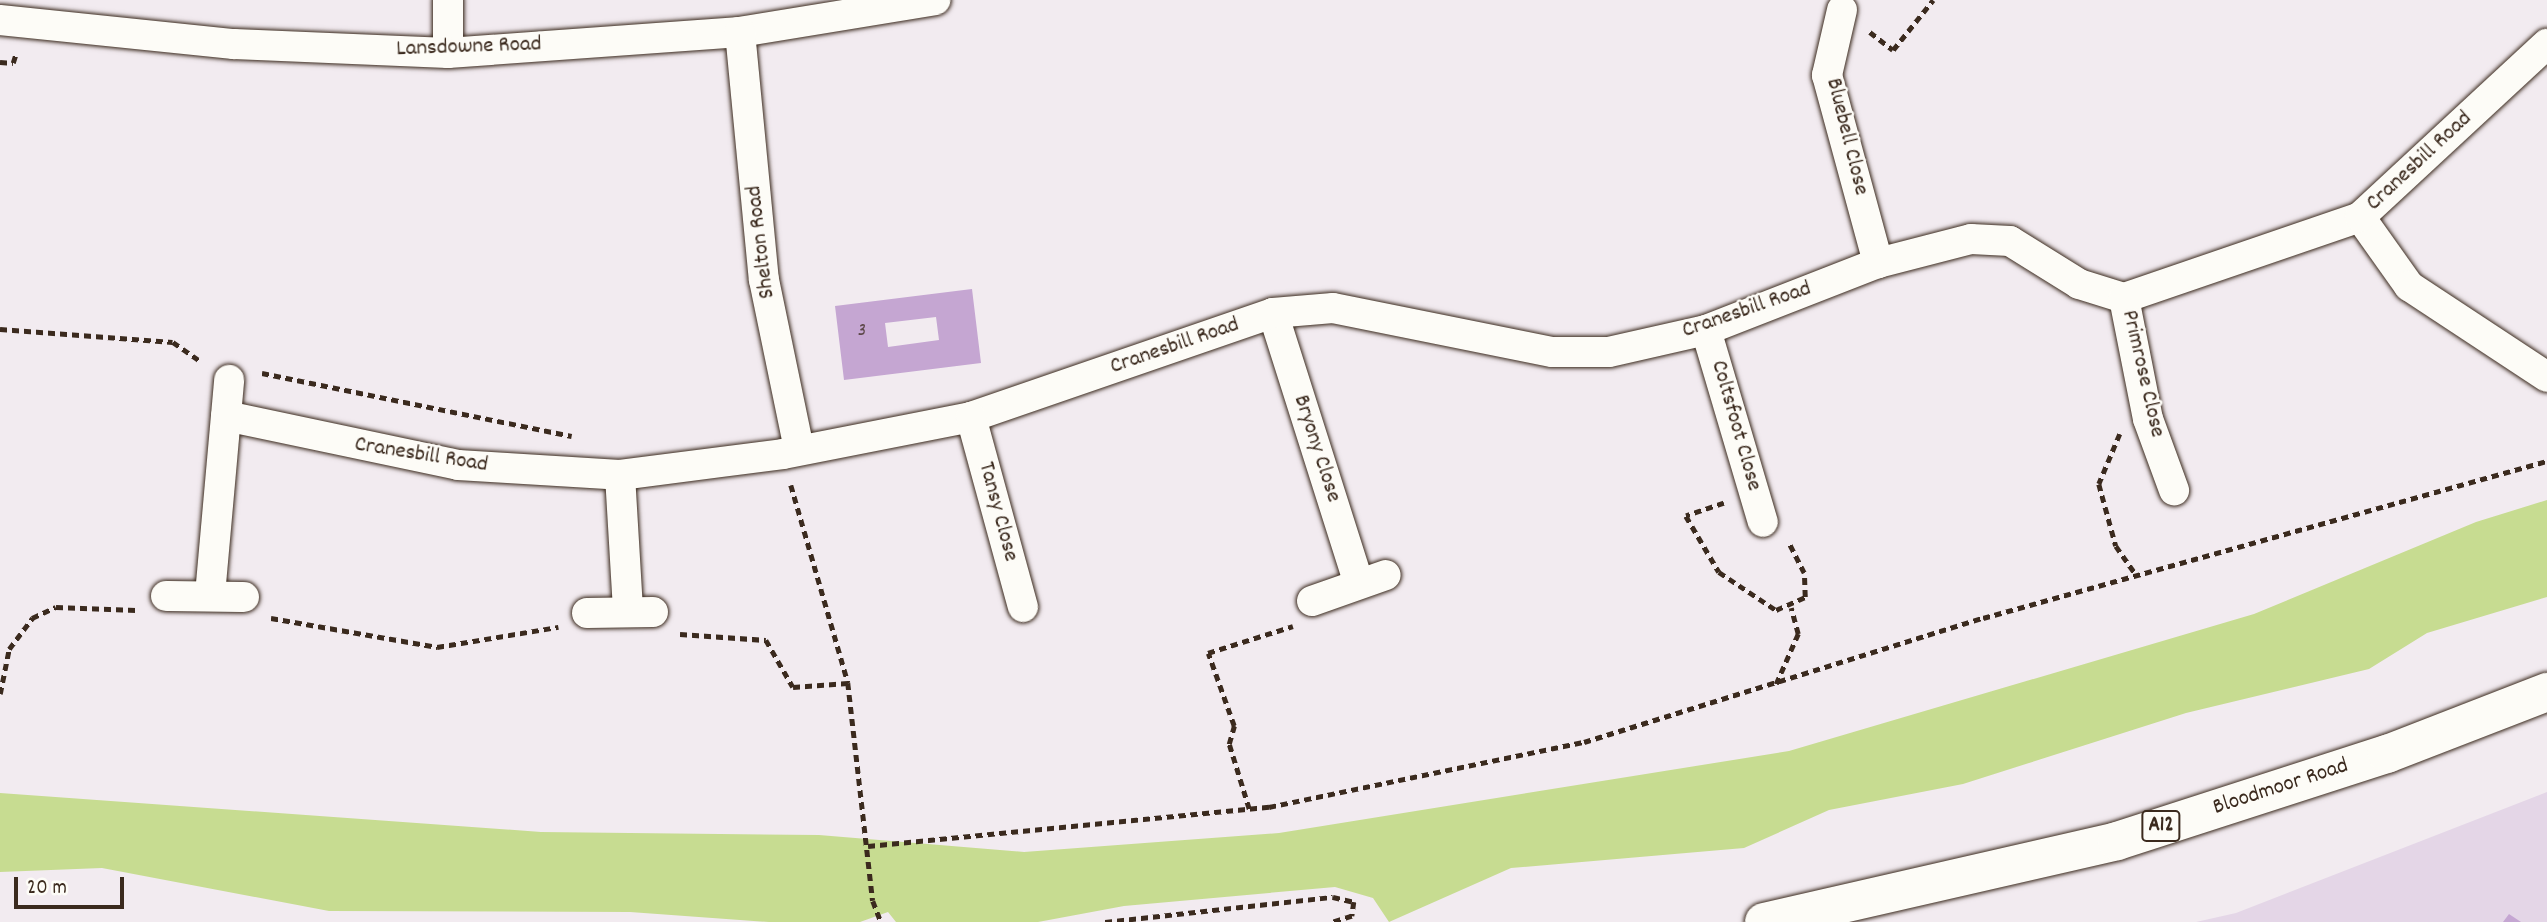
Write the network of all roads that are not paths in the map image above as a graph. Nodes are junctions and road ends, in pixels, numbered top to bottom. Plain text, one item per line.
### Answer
1 (448, 0) edge
2 (935, 0) edge
3 (1842, 10) road end
4 (16, 14) edge
5 (740, 32) junction
6 (2547, 44) edge
7 (448, 53) junction
8 (2360, 217) junction
9 (1878, 263) junction
10 (2124, 298) junction
11 (1273, 313) junction
12 (1706, 330) junction
13 (230, 373) road end
14 (2547, 377) edge
15 (226, 416) junction
16 (971, 417) junction
17 (799, 449) junction
18 (620, 475) junction
19 (2174, 490) dead end
20 (1763, 522) dead end
21 (210, 595) junction
22 (166, 596) road end
23 (244, 597) dead end
24 (1312, 601) road end
25 (1023, 607) dead end
26 (587, 613) road end
27 (2547, 692) edge
28 (1764, 922) edge

1 - 7 street
2 - 5 street, Lansdowne Road
3 - 9 street, Bluebell Close
4 - 7 street, Lansdowne Road
5 - 7 street, Lansdowne Road
5 - 17 street, Shelton Road
6 - 8 street, Cranesbill Road
8 - 10 street, Cranesbill Road
8 - 14 street
9 - 10 street, Cranesbill Road
9 - 12 street, Cranesbill Road
10 - 19 street, Primrose Close
11 - 12 street, Cranesbill Road
11 - 16 street, Cranesbill Road
11 - 24 street, Bryony Close
12 - 20 street, Coltsfoot Close
13 - 15 street
15 - 18 street, Cranesbill Road
15 - 21 street
16 - 17 street, Cranesbill Road
16 - 25 street, Tansy Close
17 - 18 street, Cranesbill Road
18 - 26 street
21 - 22 street
21 - 23 street
27 - 28 highway, Bloodmoor Road / A12

